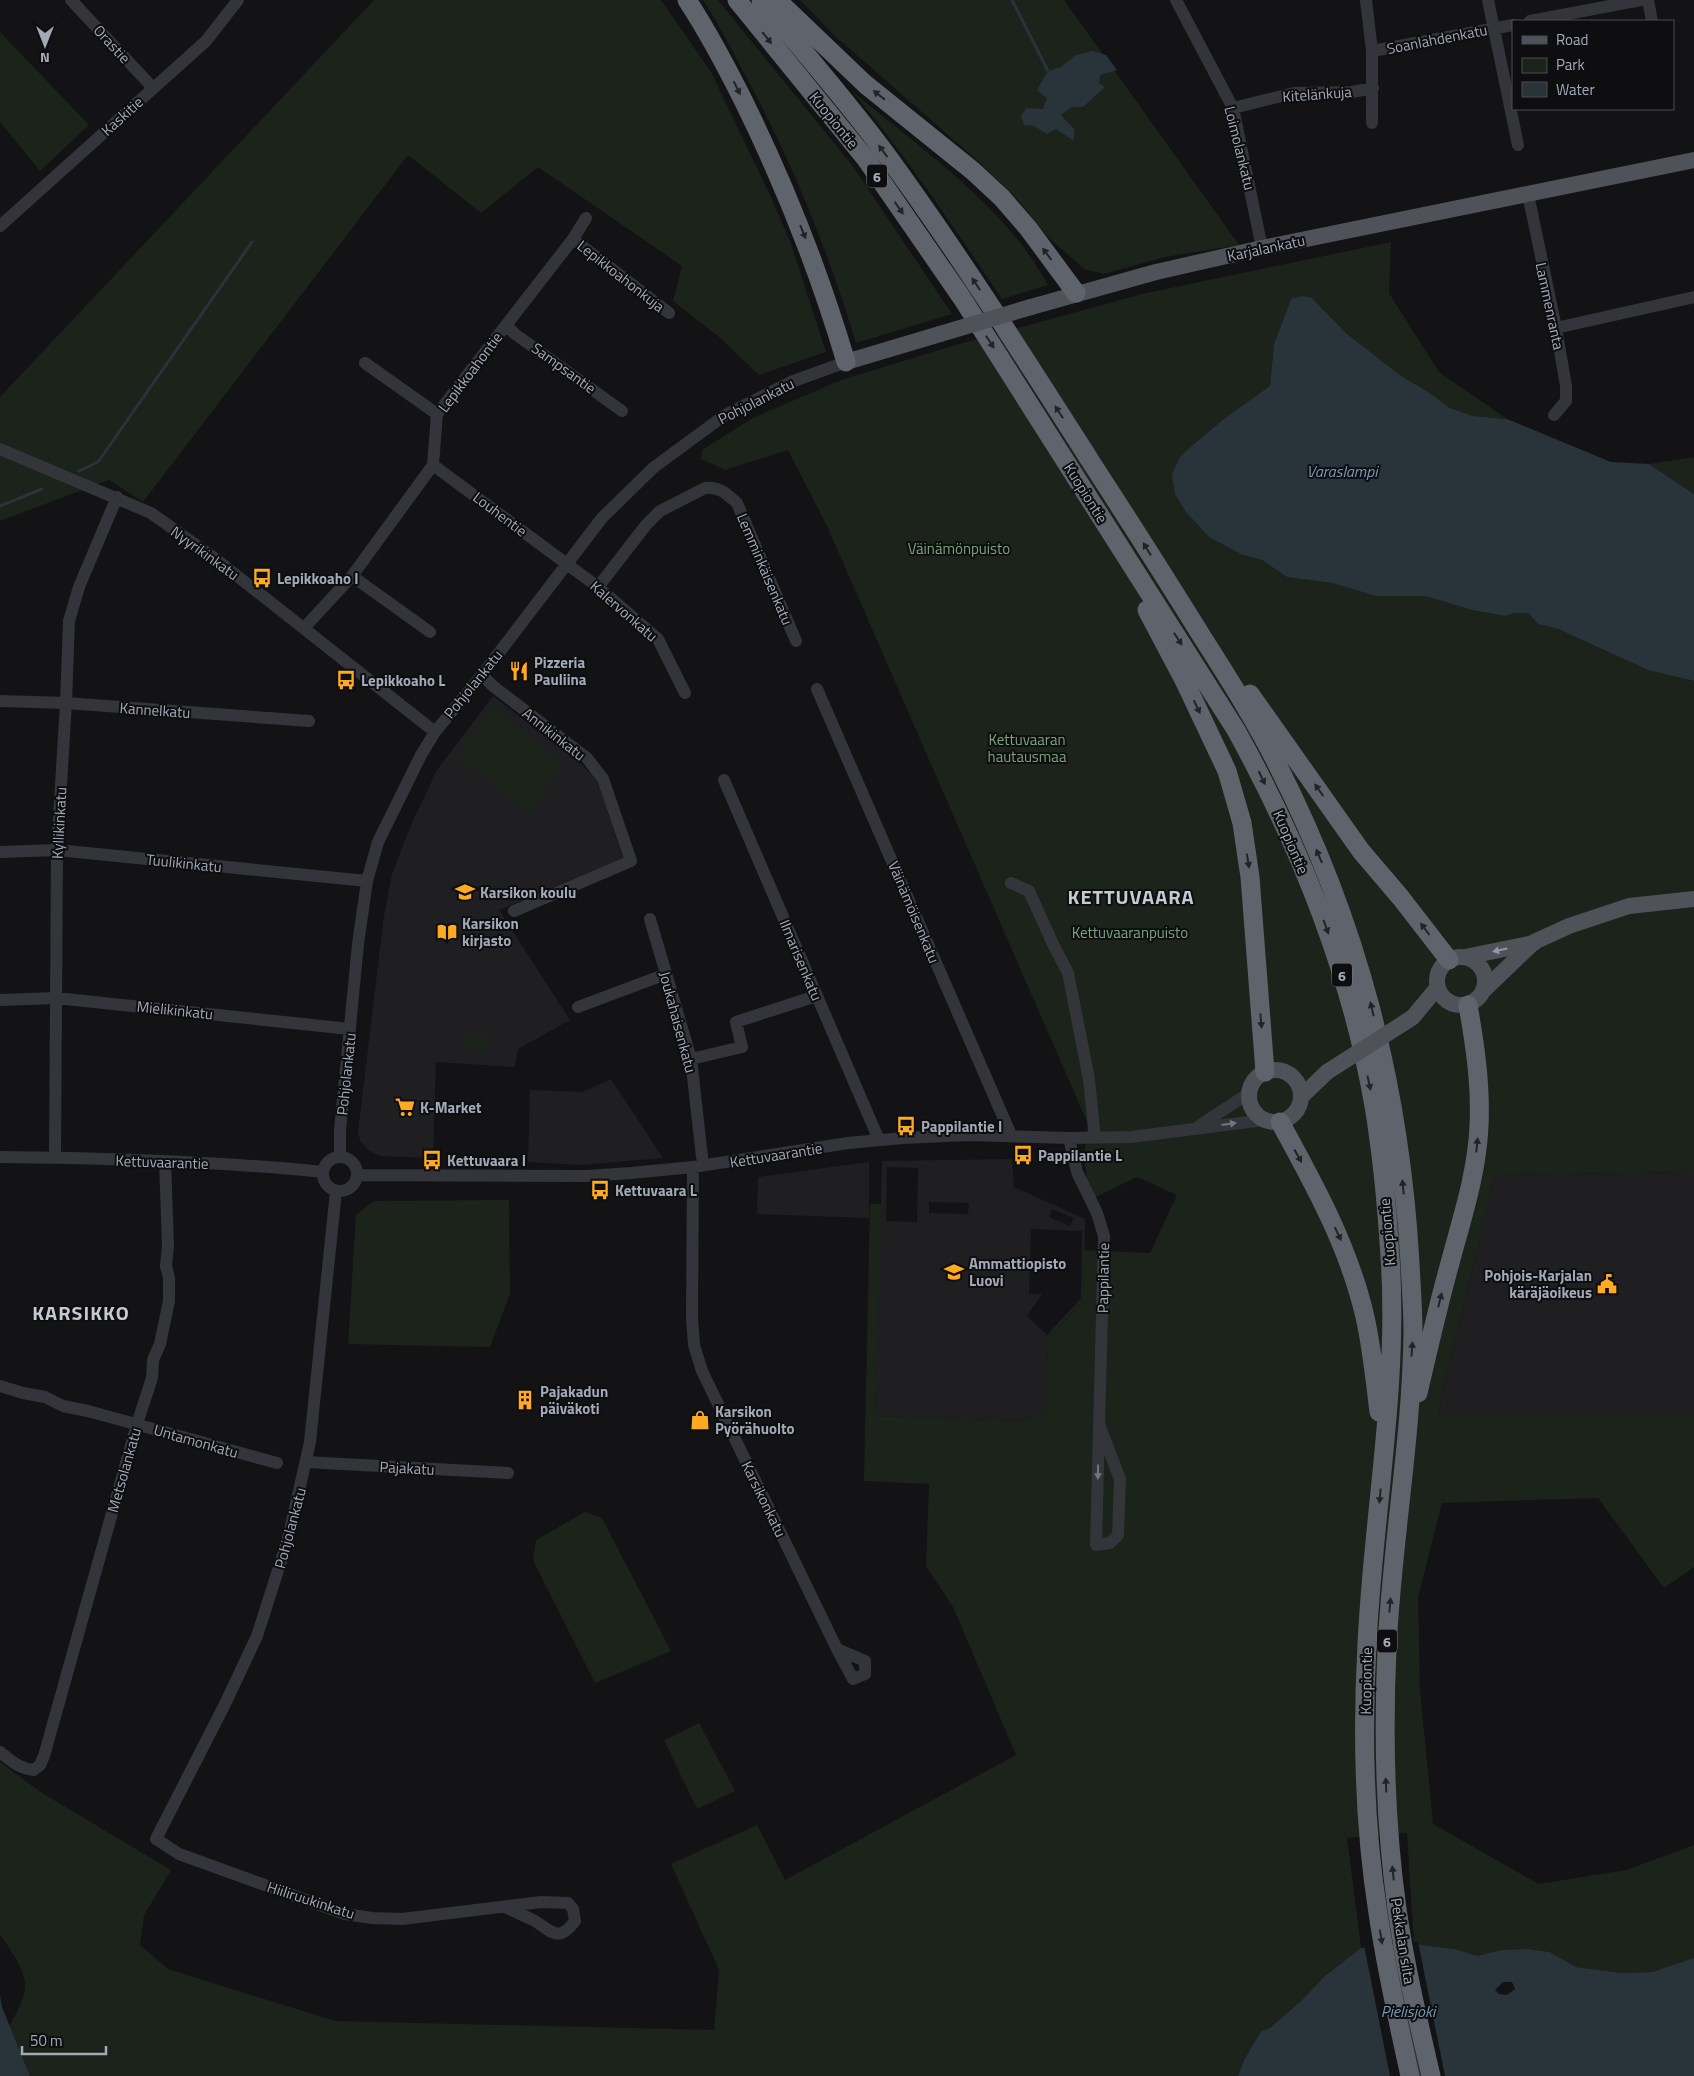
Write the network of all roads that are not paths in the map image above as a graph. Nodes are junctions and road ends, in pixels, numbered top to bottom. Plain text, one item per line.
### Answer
1 (71, 0) edge
2 (238, 0) edge
3 (687, 0) edge
4 (736, 0) edge
5 (761, 0) edge
6 (777, 0) edge
7 (1176, 0) edge
8 (1366, 0) edge
9 (1488, 0) edge
10 (1641, 0) edge
11 (1648, 0) edge
12 (1535, 20) edge
13 (1652, 20) edge
14 (1512, 24) edge
15 (1493, 28) junction
16 (1372, 51) junction
17 (153, 88) junction
18 (1373, 88) junction
19 (1233, 108) junction
20 (1372, 123) dead end
21 (1518, 145) dead end
22 (1694, 160) edge
23 (1528, 194) junction
24 (586, 218) dead end
25 (0, 226) edge
26 (573, 239) junction
27 (1262, 248) junction
28 (1076, 293) junction
29 (1694, 297) edge
30 (669, 314) dead end
31 (506, 325) junction
32 (1556, 328) junction
33 (846, 362) junction
34 (365, 363) dead end
35 (622, 411) dead end
36 (437, 414) junction
37 (1554, 415) dead end
38 (0, 448) edge
39 (433, 465) junction
40 (117, 497) junction
41 (1123, 553) junction
42 (566, 563) junction
43 (352, 576) junction
44 (598, 587) junction
45 (1173, 590) junction
46 (304, 628) junction
47 (430, 632) dead end
48 (796, 640) dead end
49 (482, 675) junction
50 (817, 689) dead end
51 (685, 693) dead end
52 (0, 701) edge
53 (66, 703) junction
54 (309, 721) dead end
55 (435, 732) junction
56 (724, 780) dead end
57 (57, 850) junction
58 (0, 852) edge
59 (367, 881) junction
60 (1011, 883) dead end
61 (1694, 899) edge
62 (514, 911) dead end
63 (650, 919) dead end
64 (1534, 942) junction
65 (1457, 959) junction
66 (666, 974) junction
67 (1437, 988) junction
68 (1484, 990) junction
69 (816, 996) junction
70 (56, 998) junction
71 (0, 1000) edge
72 (1460, 1004) junction
73 (578, 1007) dead end
74 (1410, 1019) junction
75 (350, 1029) junction
76 (691, 1059) junction
77 (1265, 1072) junction
78 (1327, 1072) junction
79 (1293, 1078) junction
80 (1249, 1094) junction
81 (1301, 1097) junction
82 (1272, 1121) junction
83 (1194, 1129) junction
84 (1011, 1135) junction
85 (1069, 1138) junction
86 (1095, 1138) junction
87 (879, 1140) junction
88 (0, 1157) edge
89 (340, 1157) junction
90 (702, 1157) dead end
91 (55, 1158) junction
92 (166, 1162) junction
93 (693, 1167) junction
94 (323, 1172) junction
95 (357, 1175) junction
96 (336, 1191) junction
97 (0, 1386) edge
98 (137, 1424) junction
99 (1099, 1424) junction
100 (1385, 1448) junction
101 (1405, 1450) junction
102 (306, 1462) junction
103 (277, 1464) dead end
104 (508, 1472) dead end
105 (837, 1648) dead end
106 (0, 1752) edge
107 (1389, 1834) joint
108 (1369, 1836) joint
109 (156, 1839) joint
110 (505, 1907) junction
111 (1410, 2076) edge
112 (1430, 2076) edge

1 - 17 street, Orastie
2 - 17 street, Kaskitie
3 -> 33 highway
4 -> 41 highway, Kuopiontie / 6
45 -> 5 highway, Kuopiontie / 6
28 -> 6 highway
7 - 19 street, Loimolankatu
8 - 16 street
9 - 15 street
10 - 12 street
11 - 13 street
14 - 15 street, Soanlahdenkatu
15 - 16 street, Soanlahdenkatu
15 - 21 street
16 - 18 street, Soanlahdenkatu
17 - 25 street, Kaskitie
18 - 19 street, Kitelänkuja
18 - 20 street, Soanlahdenkatu
19 - 27 street, Loimolankatu
22 - 23 main road, Karjalankatu
23 - 27 main road, Karjalankatu
23 - 32 street, Lammenranta
24 - 26 street, Lepikkoahontie
26 - 30 street, Lepikkoahonkuja
26 - 31 street, Lepikkoahontie
27 - 28 main road, Karjalankatu
28 - 33 main road, Karjalankatu, bridge
29 - 32 street
31 - 35 street, Sampsantie
31 - 36 street, Lepikkoahontie
32 - 37 street, Lammenranta
33 - 42 street, Pohjolankatu
34 - 36 street
36 - 39 street, Lepikkoahontie
38 - 40 street, Nyyrikinkatu
39 - 42 street, Louhentie
39 - 43 street
40 - 46 street, Nyyrikinkatu
40 - 53 street, Kyllikinkatu
41 -> 77 highway
41 -> 100 highway, Kuopiontie / 6
42 - 44 street, Kalervonkatu
42 - 49 street, Pohjolankatu
43 - 46 street
43 - 47 street
44 - 48 street, Lemminkäisenkatu
44 - 51 street, Kalervonkatu
65 -> 45 highway
101 -> 45 highway, Kuopiontie / 6
46 - 55 street, Nyyrikinkatu
49 - 55 street, Pohjolankatu
49 - 62 street, Annikinkatu
50 - 84 street, Väinämöisenkatu
52 - 53 street, Kannelkatu
53 - 54 street, Kannelkatu
53 - 57 street, Kyllikinkatu
55 - 59 street, Pohjolankatu
56 - 69 street, Ilmarisenkatu
57 - 58 street, Tuulikinkatu
57 - 59 street, Tuulikinkatu
57 - 70 street, Kyllikinkatu
59 - 75 street, Pohjolankatu
60 - 86 street
61 - 64 main road
63 - 66 street, Joukahaisenkatu
64 -> 65 main road
64 - 68 main road
65 - 67 main road
65 - 68 main road
66 - 73 street
66 - 76 street, Joukahaisenkatu
67 - 72 main road
67 - 74 main road
68 - 72 main road
69 - 76 street
69 - 87 street, Ilmarisenkatu
70 - 71 street, Mielikinkatu
70 - 75 street, Mielikinkatu
70 - 91 street, Kyllikinkatu
72 - 74 main road
101 -> 72 highway
74 - 78 main road, bridge
75 - 89 street, Pohjolankatu
76 - 90 street, Joukahaisenkatu
77 - 79 main road
77 - 80 main road
78 - 79 main road
78 - 81 main road
79 - 81 main road
80 - 82 main road
80 - 83 street, Kettuvaarantie
81 - 82 main road
83 -> 82 street, Kettuvaarantie
82 -> 100 highway
83 - 86 street, Kettuvaarantie
84 - 85 street, Kettuvaarantie
84 - 87 street, Kettuvaarantie
85 - 86 street, Kettuvaarantie
85 - 99 street, Pappilantie
87 - 93 street, Kettuvaarantie
88 - 91 street, Kettuvaarantie
89 - 94 street
89 - 95 street
91 - 92 street, Kettuvaarantie
92 - 94 street, Kettuvaarantie
92 - 98 street, Metsolankatu
93 - 95 street, Kettuvaarantie
93 - 105 street, Karsikonkatu
94 - 96 street
95 - 96 street
96 - 102 street, Pohjolankatu
97 - 98 street, Untamonkatu
98 - 103 street, Untamonkatu
98 - 106 street, Metsolankatu
99 -> 99 street, Pappilantie
100 -> 108 highway, Kuopiontie / 6
107 -> 101 highway, Kuopiontie / 6
102 - 104 street, Pajakatu
102 - 109 street, Pohjolankatu
112 -> 107 highway, Pekkalan silta / 6
108 -> 111 highway, Pekkalan silta / 6
109 - 110 street, Hiiliruukinkatu
110 - 110 street, Hiiliruukinkatu

